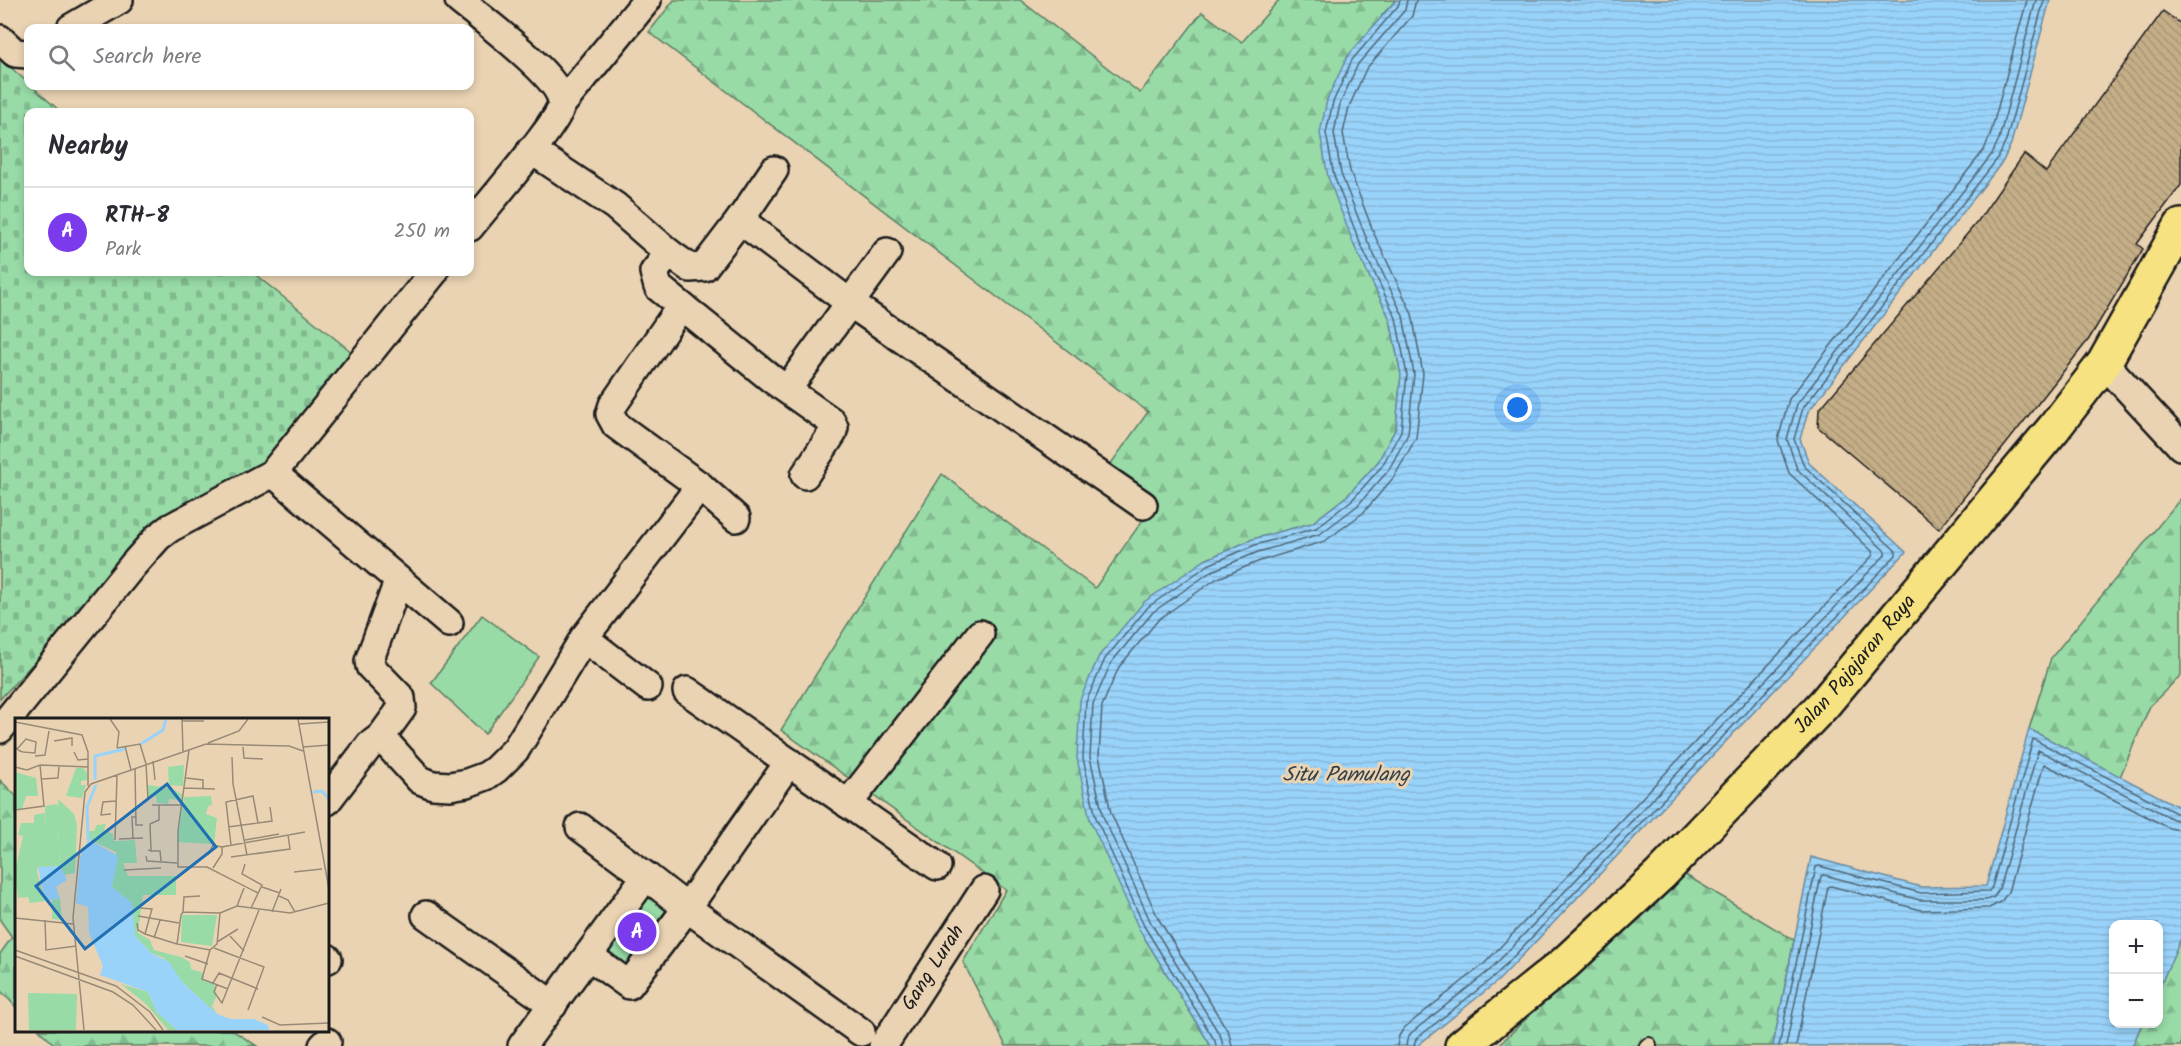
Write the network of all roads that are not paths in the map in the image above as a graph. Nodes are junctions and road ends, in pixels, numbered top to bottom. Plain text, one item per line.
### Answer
1 (119, 0) edge
2 (459, 0) edge
3 (647, 0) edge
4 (78, 24) edge
5 (0, 39) edge
6 (24, 54) edge
7 (562, 104) junction
8 (531, 150) junction
9 (774, 170) dead end
10 (740, 220) junction
11 (474, 222) edge
12 (2181, 226) edge
13 (887, 252) dead end
14 (669, 253) junction
15 (424, 276) edge
16 (850, 303) junction
17 (681, 306) junction
18 (2104, 363) junction
19 (796, 377) dead end
20 (2181, 446) edge
21 (273, 473) junction
22 (805, 475) dead end
23 (700, 486) junction
24 (1143, 505) dead end
25 (736, 518) dead end
26 (398, 582) junction
27 (449, 623) dead end
28 (980, 634) dead end
29 (584, 638) junction
30 (648, 687) dead end
31 (687, 691) dead end
32 (13, 720) edge
33 (381, 737) junction
34 (789, 762) junction
35 (328, 800) edge
36 (848, 804) junction
37 (580, 827) dead end
38 (938, 866) dead end
39 (646, 876) junction
40 (984, 890) dead end
41 (687, 908) junction
42 (426, 915) dead end
43 (589, 956) junction
44 (553, 1005) junction
45 (881, 1041) edge
46 (522, 1046) edge
47 (1462, 1046) edge

1 - 4 street
2 - 7 street
3 - 7 street
5 - 6 street
7 - 8 street
8 - 11 street
8 - 14 street
9 - 10 street
10 - 14 street
10 - 16 street
12 - 18 main road, Jalan Pajajaran Raya
13 - 16 street
14 - 17 street
15 - 21 street
16 - 19 street
16 - 24 street
17 - 22 street
17 - 23 street
18 - 20 street
18 - 47 main road, Jalan Pajajaran Raya
21 - 26 street
21 - 32 street
23 - 25 street
23 - 29 street
26 - 27 street
26 - 33 street
28 - 36 street
29 - 30 street
29 - 33 street
31 - 34 street
33 - 35 street
34 - 36 street
34 - 41 street
36 - 38 street
37 - 39 street
39 - 41 street
39 - 43 street
40 - 45 street, Gang Lurah
41 - 43 street
41 - 45 street
42 - 44 street
43 - 44 street
44 - 46 street

